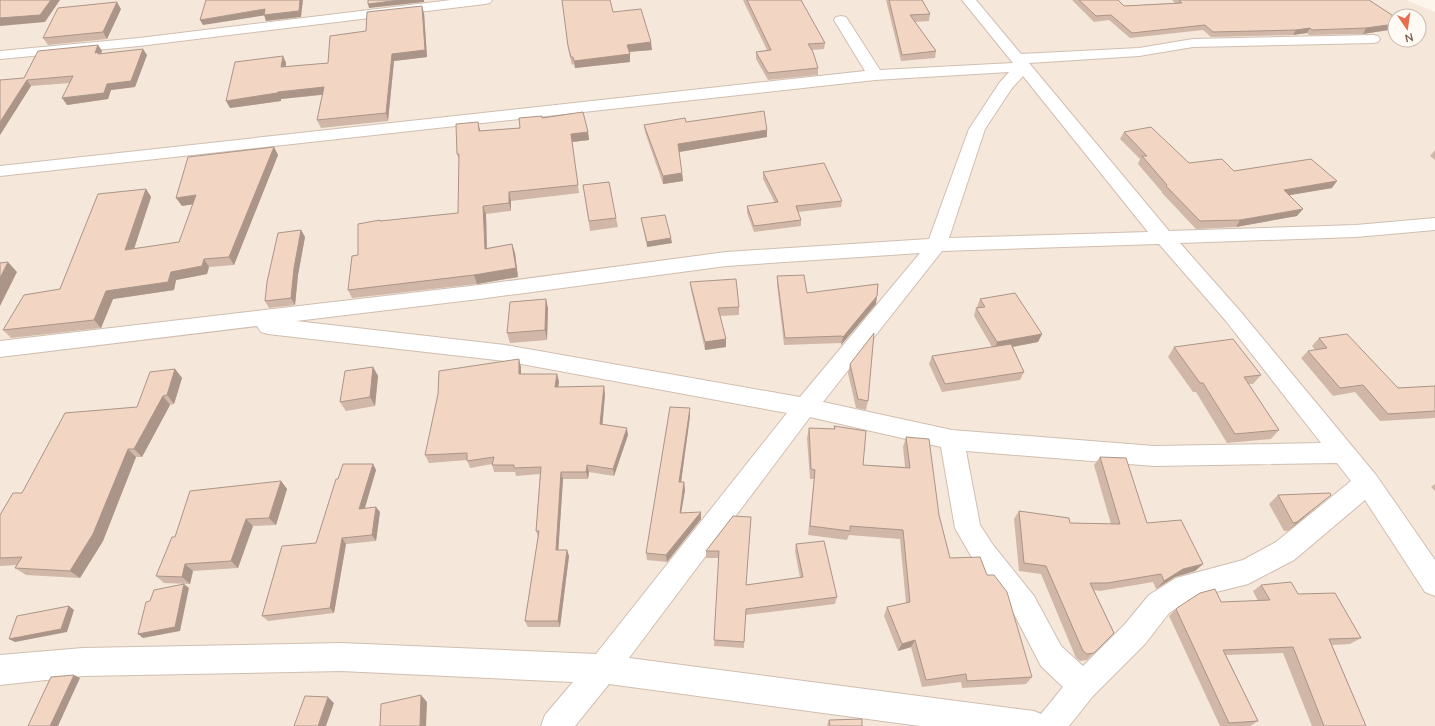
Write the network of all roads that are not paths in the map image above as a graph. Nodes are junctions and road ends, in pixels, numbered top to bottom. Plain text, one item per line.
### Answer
1 (485, 0) edge
2 (969, 0) edge
3 (841, 20) dead end
4 (1373, 39) dead end
5 (0, 55) edge
6 (1020, 63) junction
7 (875, 75) junction
8 (0, 171) edge
9 (1435, 224) edge
10 (1164, 238) junction
11 (937, 245) junction
12 (231, 322) junction
13 (0, 349) edge
14 (805, 407) junction
15 (952, 440) junction
16 (1342, 453) junction
17 (1366, 483) junction
18 (1435, 583) edge
19 (603, 669) junction
20 (0, 670) edge
21 (1083, 686) junction
22 (556, 726) edge
23 (1034, 726) edge
24 (1050, 726) edge

1 - 5 street
2 - 6 street
3 - 7 street
4 - 6 street
6 - 7 street
6 - 10 street
6 - 11 street
7 - 8 street
9 - 10 street
10 - 11 street
10 - 16 street
11 - 12 street
11 - 14 street
12 - 13 street
12 - 14 street
14 - 15 street
14 - 19 street
15 - 16 street
15 - 21 street
16 - 17 street
17 - 18 street
17 - 21 street
19 - 20 street
19 - 22 street
19 - 23 street
21 - 24 street

